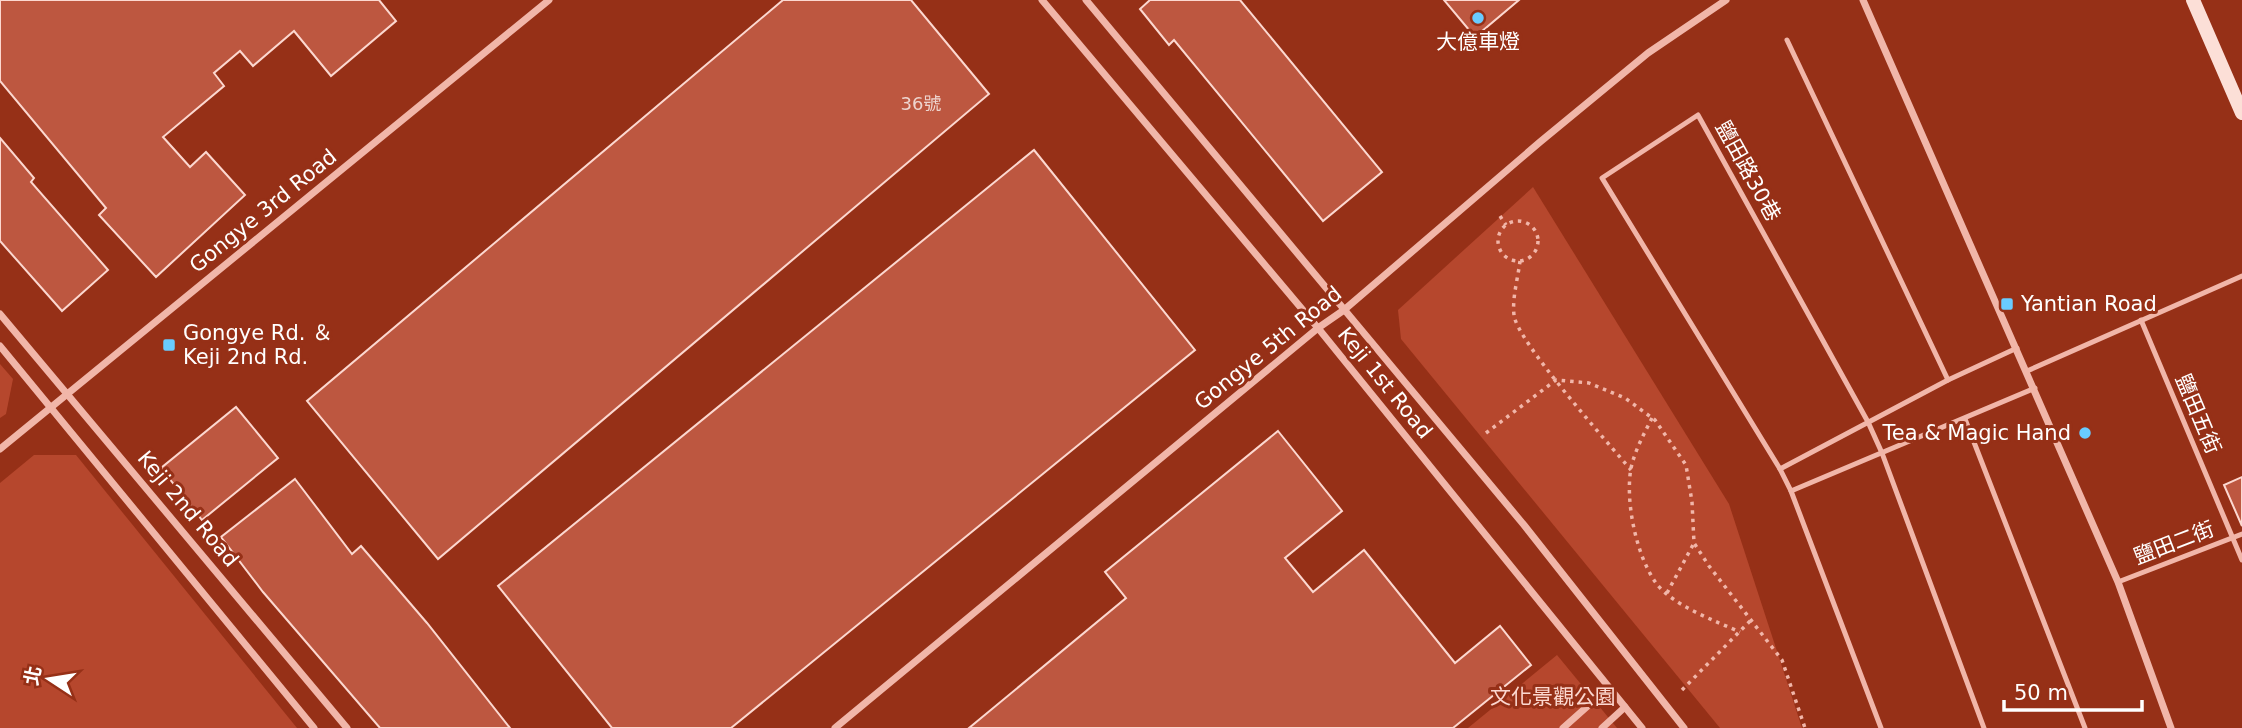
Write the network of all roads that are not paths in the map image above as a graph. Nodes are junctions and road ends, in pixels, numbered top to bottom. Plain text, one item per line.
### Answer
1 (549, 0) edge
2 (1042, 0) edge
3 (1086, 0) edge
4 (1726, 0) edge
5 (1863, 0) edge
6 (2193, 0) edge
7 (1787, 40) dead end
8 (2242, 113) edge
9 (2242, 276) edge
10 (1344, 310) junction
11 (0, 314) edge
12 (2141, 320) junction
13 (1318, 328) junction
14 (0, 346) edge
15 (2017, 348) junction
16 (2027, 371) junction
17 (1948, 380) junction
18 (2035, 388) junction
19 (68, 393) junction
20 (52, 406) junction
21 (1965, 419) junction
22 (1868, 422) junction
23 (0, 449) edge
24 (1881, 453) junction
25 (1780, 469) junction
26 (1791, 491) junction
27 (2242, 534) edge
28 (2234, 538) junction
29 (2242, 560) edge
30 (2118, 582) junction
31 (1608, 688) junction
32 (1625, 707) junction
33 (314, 728) edge
34 (347, 728) edge
35 (835, 728) edge
36 (1563, 728) edge
37 (1602, 728) edge
38 (1642, 728) edge
39 (1684, 728) edge
40 (1881, 728) edge
41 (1984, 728) edge
42 (2085, 728) edge
43 (2171, 728) edge

1 - 19 street, Gongye 3rd Road
2 - 13 street, Keji 1st Road
3 - 10 street, Keji 1st Road
4 - 10 street, Gongye 5th Road
5 - 15 street
6 - 8 street
7 - 17 lane
9 - 12 lane
10 - 13 street, Gongye 5th Road
10 - 39 street, Keji 1st Road
11 - 19 street, Keji 2nd Road
12 - 16 lane
12 - 28 lane, 鹽田五街
13 - 31 street, Keji 1st Road
13 - 35 street, Gongye 5th Road
14 - 20 street, Keji 2nd Road
15 - 16 street
15 - 17 lane
16 - 18 street
17 - 22 lane
18 - 21 lane
18 - 30 street
19 - 20 street, Gongye 3rd Road
19 - 34 street, Keji 2nd Road
20 - 23 street, Gongye 3rd Road
20 - 33 street, Keji 2nd Road
21 - 24 lane
21 - 42 lane
22 - 24 lane, 鹽田路30巷
22 - 25 lane
22 - 25 lane, 鹽田路30巷
24 - 26 lane
24 - 41 lane, 鹽田路30巷
25 - 26 lane, 鹽田路30巷
26 - 40 lane, 鹽田路30巷
27 - 28 lane, 鹽田二街
28 - 29 lane, 鹽田五街
28 - 30 lane, 鹽田二街
30 - 43 street
31 - 32 street, Keji 1st Road
31 - 36 street
32 - 37 street
32 - 38 street, Keji 1st Road

